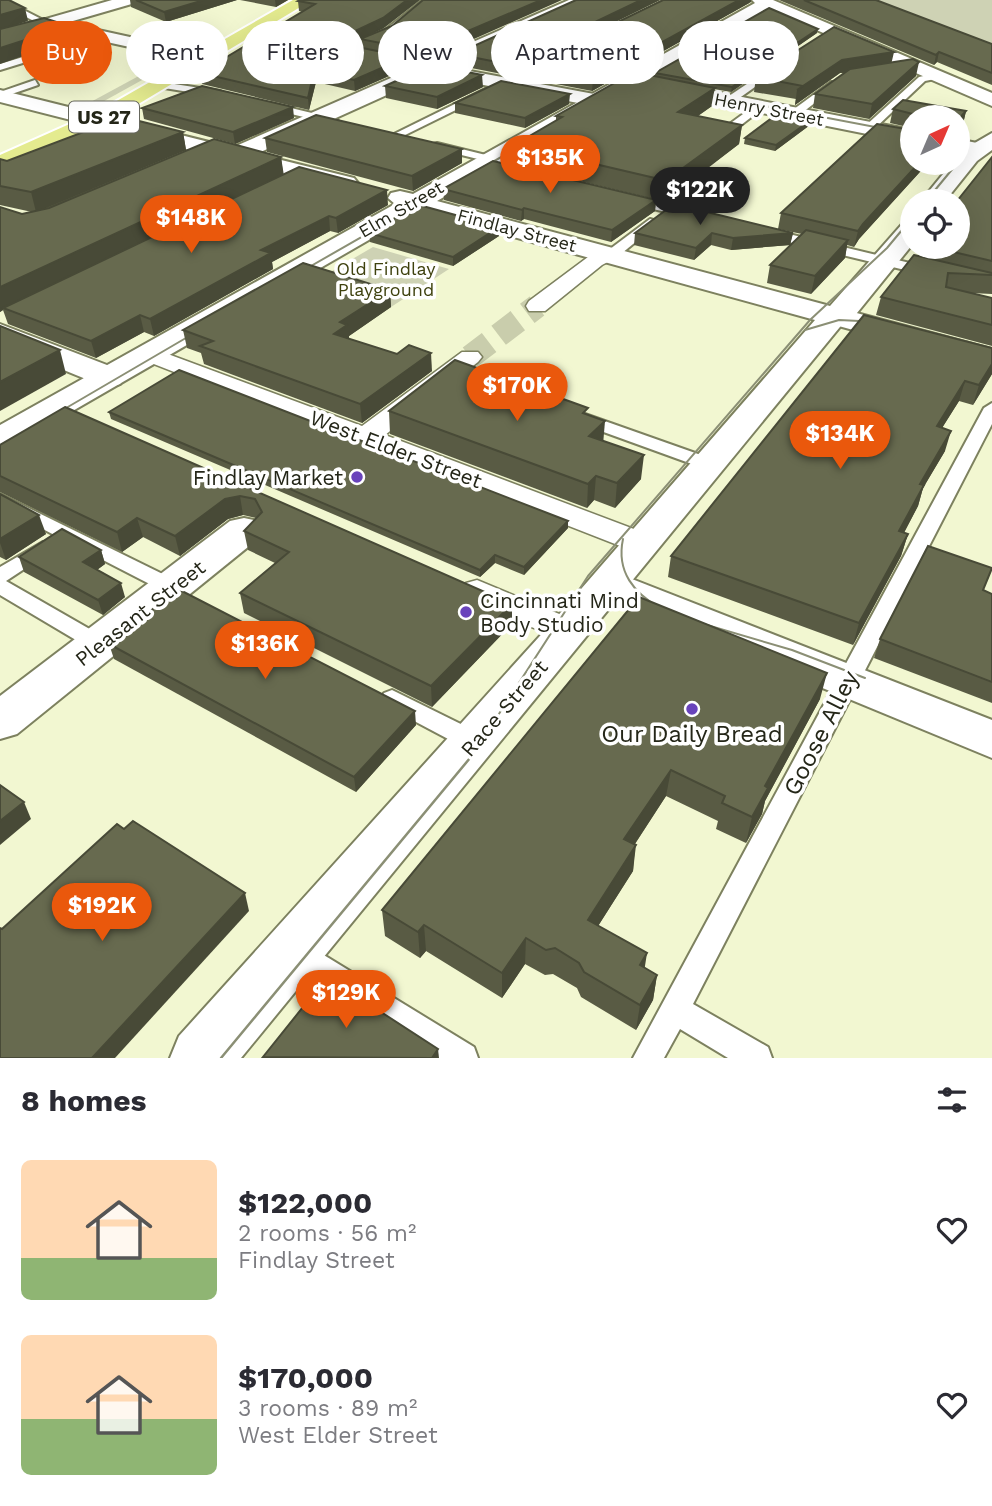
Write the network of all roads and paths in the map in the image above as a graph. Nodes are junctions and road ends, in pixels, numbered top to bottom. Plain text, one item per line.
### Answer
1 (129, 0) edge
2 (304, 0) edge
3 (428, 0) edge
4 (582, 0) edge
5 (0, 1) edge
6 (764, 2) edge
7 (104, 3) edge
8 (14, 8) junction
9 (0, 10) edge
10 (41, 21) edge
11 (55, 21) edge
12 (21, 31) edge
13 (0, 37) edge
14 (364, 42) edge
15 (228, 44) edge
16 (477, 46) edge
17 (9, 53) edge
18 (21, 56) edge
19 (373, 58) edge
20 (378, 59) edge
21 (21, 60) edge
22 (664, 60) edge
23 (0, 67) edge
24 (916, 67) junction
25 (891, 71) edge
26 (937, 76) junction
27 (843, 78) edge
28 (32, 84) edge
29 (391, 84) edge
30 (500, 84) edge
31 (514, 84) edge
32 (622, 84) edge
33 (641, 84) edge
34 (753, 84) edge
35 (160, 85) joint
36 (0, 96) edge
37 (229, 96) edge
38 (594, 100) junction
39 (992, 100) edge
40 (254, 102) edge
41 (727, 102) junction
42 (758, 107) junction
43 (794, 114) junction
44 (317, 117) junction
45 (97, 120) junction
46 (343, 124) edge
47 (868, 129) junction
48 (728, 130) edge
49 (382, 133) edge
50 (900, 135) edge
51 (395, 136) junction
52 (409, 140) edge
53 (421, 142) edge
54 (210, 144) junction
55 (976, 145) edge
56 (0, 164) edge
57 (177, 164) edge
58 (491, 164) junction
59 (307, 172) junction
60 (282, 184) edge
61 (943, 189) edge
62 (618, 197) edge
63 (414, 202) junction
64 (670, 209) junction
65 (709, 219) edge
66 (761, 231) edge
67 (900, 243) edge
68 (611, 255) junction
69 (886, 261) junction
70 (939, 274) edge
71 (537, 306) tunnel mouth
72 (834, 316) junction
73 (0, 333) edge
74 (149, 355) junction
75 (992, 359) edge
76 (463, 370) tunnel mouth
77 (109, 377) junction
78 (992, 408) edge
79 (564, 412) edge
80 (365, 437) junction
81 (0, 439) edge
82 (709, 464) junction
83 (0, 500) edge
84 (257, 521) edge
85 (65, 533) junction
86 (644, 544) junction
87 (0, 576) edge
88 (456, 583) edge
89 (609, 584) junction
90 (0, 586) edge
91 (185, 594) junction
92 (569, 631) junction
93 (99, 644) junction
94 (848, 680) junction
95 (368, 687) edge
96 (0, 721) edge
97 (992, 740) edge
98 (475, 742) junction
99 (295, 950) junction
100 (674, 1009) junction
101 (201, 1058) edge
102 (463, 1058) edge
103 (648, 1058) edge
104 (757, 1058) edge

1 - 7 street
2 - 15 main road, US 27
3 - 14 lane
4 - 16 street
5 - 8 lane
6 - 22 street, Elm Street
6 - 24 street
7 - 11 street
8 - 9 lane
8 - 10 lane
12 - 13 street
17 - 18 lane
19 - 20 lane
21 - 23 lane
24 - 25 lane
24 - 26 street
26 - 39 street
26 - 47 lane
27 - 43 lane
28 - 36 lane
29 - 44 street
30 - 51 lane
31 - 38 street
32 - 38 street, Elm Street
33 - 41 street, Henry Street
34 - 41 lane
35 - 37 lane
35 - 45 main road, US 27
36 - 45 street, Findlay Street
38 - 58 street, Elm Street
40 - 44 lane
41 - 42 street, Henry Street
42 - 43 street, Henry Street
42 - 48 lane
43 - 47 street, Henry Street
44 - 46 lane
44 - 54 street
45 - 54 street, Findlay Street
45 - 56 main road, US 27
47 - 50 street, Henry Street
49 - 51 lane
51 - 52 lane
53 - 58 lane
54 - 57 street
54 - 59 street, Findlay Street
55 - 61 street
58 - 63 street, Elm Street
59 - 60 lane
59 - 63 street, Findlay Street
62 - 64 lane
63 - 68 street, Findlay Street
63 - 74 street, Elm Street
64 - 65 lane
64 - 68 lane
66 - 69 lane
67 - 69 street, Race Street
68 - 71 street
68 - 72 street, Findlay Street
69 - 70 lane
69 - 72 street, Race Street
72 - 75 street, Findlay Street
72 - 82 street, Race Street
73 - 77 street
74 - 77 street, Elm Street
74 - 80 street, West Elder Street
76 - 80 street
77 - 81 street, Elm Street
78 - 94 lane, Goose Alley
79 - 82 lane
80 - 86 street, West Elder Street
82 - 86 street, Race Street
83 - 85 lane
84 - 91 street, Pleasant Street
85 - 87 lane
85 - 91 lane
86 - 89 street, Race Street
88 - 92 street
89 - 92 street, Race Street
89 - 94 street
90 - 93 lane
91 - 93 street, Pleasant Street
92 - 98 street, Race Street
93 - 96 street, Pleasant Street
94 - 97 street
94 - 100 lane, Goose Alley
95 - 98 lane
98 - 99 street, Race Street
99 - 101 street, Race Street
99 - 102 lane
100 - 103 lane, Goose Alley
100 - 104 lane

